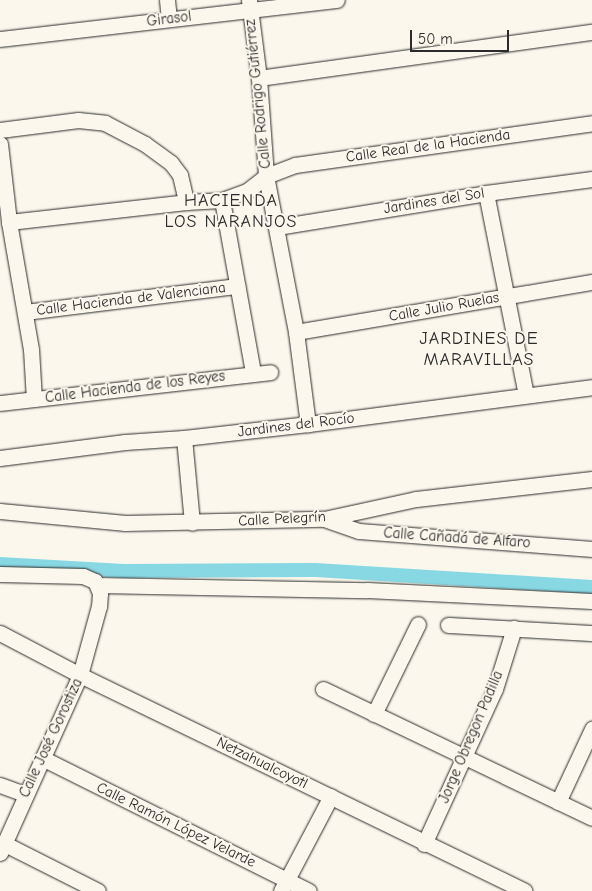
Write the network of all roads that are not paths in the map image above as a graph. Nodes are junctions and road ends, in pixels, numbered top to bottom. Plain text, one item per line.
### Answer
1 (167, 0) edge
2 (330, 0) edge
3 (337, 0) edge
4 (249, 5) edge
5 (169, 19) junction
6 (592, 32) edge
7 (0, 39) edge
8 (259, 78) junction
9 (592, 123) edge
10 (0, 130) edge
11 (0, 144) edge
12 (266, 176) junction
13 (592, 179) edge
14 (486, 193) junction
15 (222, 200) junction
16 (186, 202) junction
17 (9, 222) junction
18 (277, 227) junction
19 (592, 282) edge
20 (237, 286) junction
21 (506, 296) junction
22 (25, 312) junction
23 (296, 332) junction
24 (270, 372) dead end
25 (253, 373) junction
26 (592, 387) edge
27 (526, 395) junction
28 (34, 399) junction
29 (0, 403) edge
30 (308, 424) junction
31 (184, 438) junction
32 (0, 458) edge
33 (592, 479) edge
34 (0, 511) edge
35 (324, 518) junction
36 (192, 523) junction
37 (592, 549) edge
38 (0, 574) edge
39 (98, 585) junction
40 (592, 601) edge
41 (418, 624) dead end
42 (448, 625) dead end
43 (514, 628) junction
44 (0, 633) edge
45 (592, 633) edge
46 (80, 675) junction
47 (323, 689) dead end
48 (374, 714) junction
49 (592, 729) edge
50 (463, 757) junction
51 (42, 758) junction
52 (0, 785) edge
53 (25, 794) junction
54 (331, 796) junction
55 (558, 802) junction
56 (592, 818) edge
57 (424, 844) junction
58 (2, 849) edge
59 (284, 886) edge
60 (98, 891) edge
61 (309, 891) edge
62 (524, 891) edge

1 - 5 street
2 - 3 street, Girasol
2 - 4 street, Girasol
4 - 5 street, Girasol
4 - 8 street, Calle Rodrigo Gutiérrez
5 - 7 street, Girasol
6 - 8 street
8 - 12 street, Calle Rodrigo Gutiérrez
9 - 12 street, Calle Real de la Hacienda
10 - 16 street
11 - 17 street
12 - 15 street, Calle Real de la Hacienda
12 - 18 street, Calle Rodrigo Gutiérrez
13 - 14 street, Jardines del Sol
14 - 18 street, Jardines del Sol
14 - 21 street
15 - 16 street, Calle Real de la Hacienda
15 - 20 street
16 - 17 street, Calle Real de la Hacienda
17 - 22 street
18 - 23 street, Calle Rodrigo Gutiérrez
19 - 21 street, Calle Julio Ruelas
20 - 22 street, Calle Hacienda de Valenciana
20 - 25 street
21 - 23 street, Calle Julio Ruelas
21 - 27 street
22 - 28 street
23 - 30 street, Calle Rodrigo Gutiérrez
24 - 25 street, Calle Hacienda de los Reyes
25 - 28 street, Calle Hacienda de los Reyes
26 - 27 street, Jardines del Rocío
27 - 30 street, Jardines del Rocío
28 - 29 street, Calle Hacienda de los Reyes
30 - 31 street, Jardines del Rocío
31 - 32 street, Jardines del Rocío
31 - 36 street
33 - 35 street, Calle Pelegrín
34 - 36 street, Calle Pelegrín
35 - 36 street, Calle Pelegrín
35 - 37 street, Calle Cañadá de Alfaro
38 - 39 street
39 - 40 street
39 - 46 street, Calle José Gorostiza
41 - 48 street
42 - 43 street
43 - 45 street
43 - 50 street, Jorge Obregon Padilla
44 - 46 street, Netzahualcoyotl
46 - 51 street, Calle José Gorostiza
46 - 54 street, Netzahualcoyotl
47 - 48 street
48 - 50 street
49 - 55 street
50 - 55 street
50 - 57 street, Jorge Obregon Padilla
51 - 53 street, Calle José Gorostiza
51 - 59 street, Calle Ramón López Velarde
52 - 53 street
53 - 58 street, Calle José Gorostiza
54 - 57 street, Netzahualcoyotl
54 - 59 street
55 - 56 street
57 - 62 street, Netzahualcoyotl
58 - 60 street
59 - 61 street, Calle Ramón López Velarde

